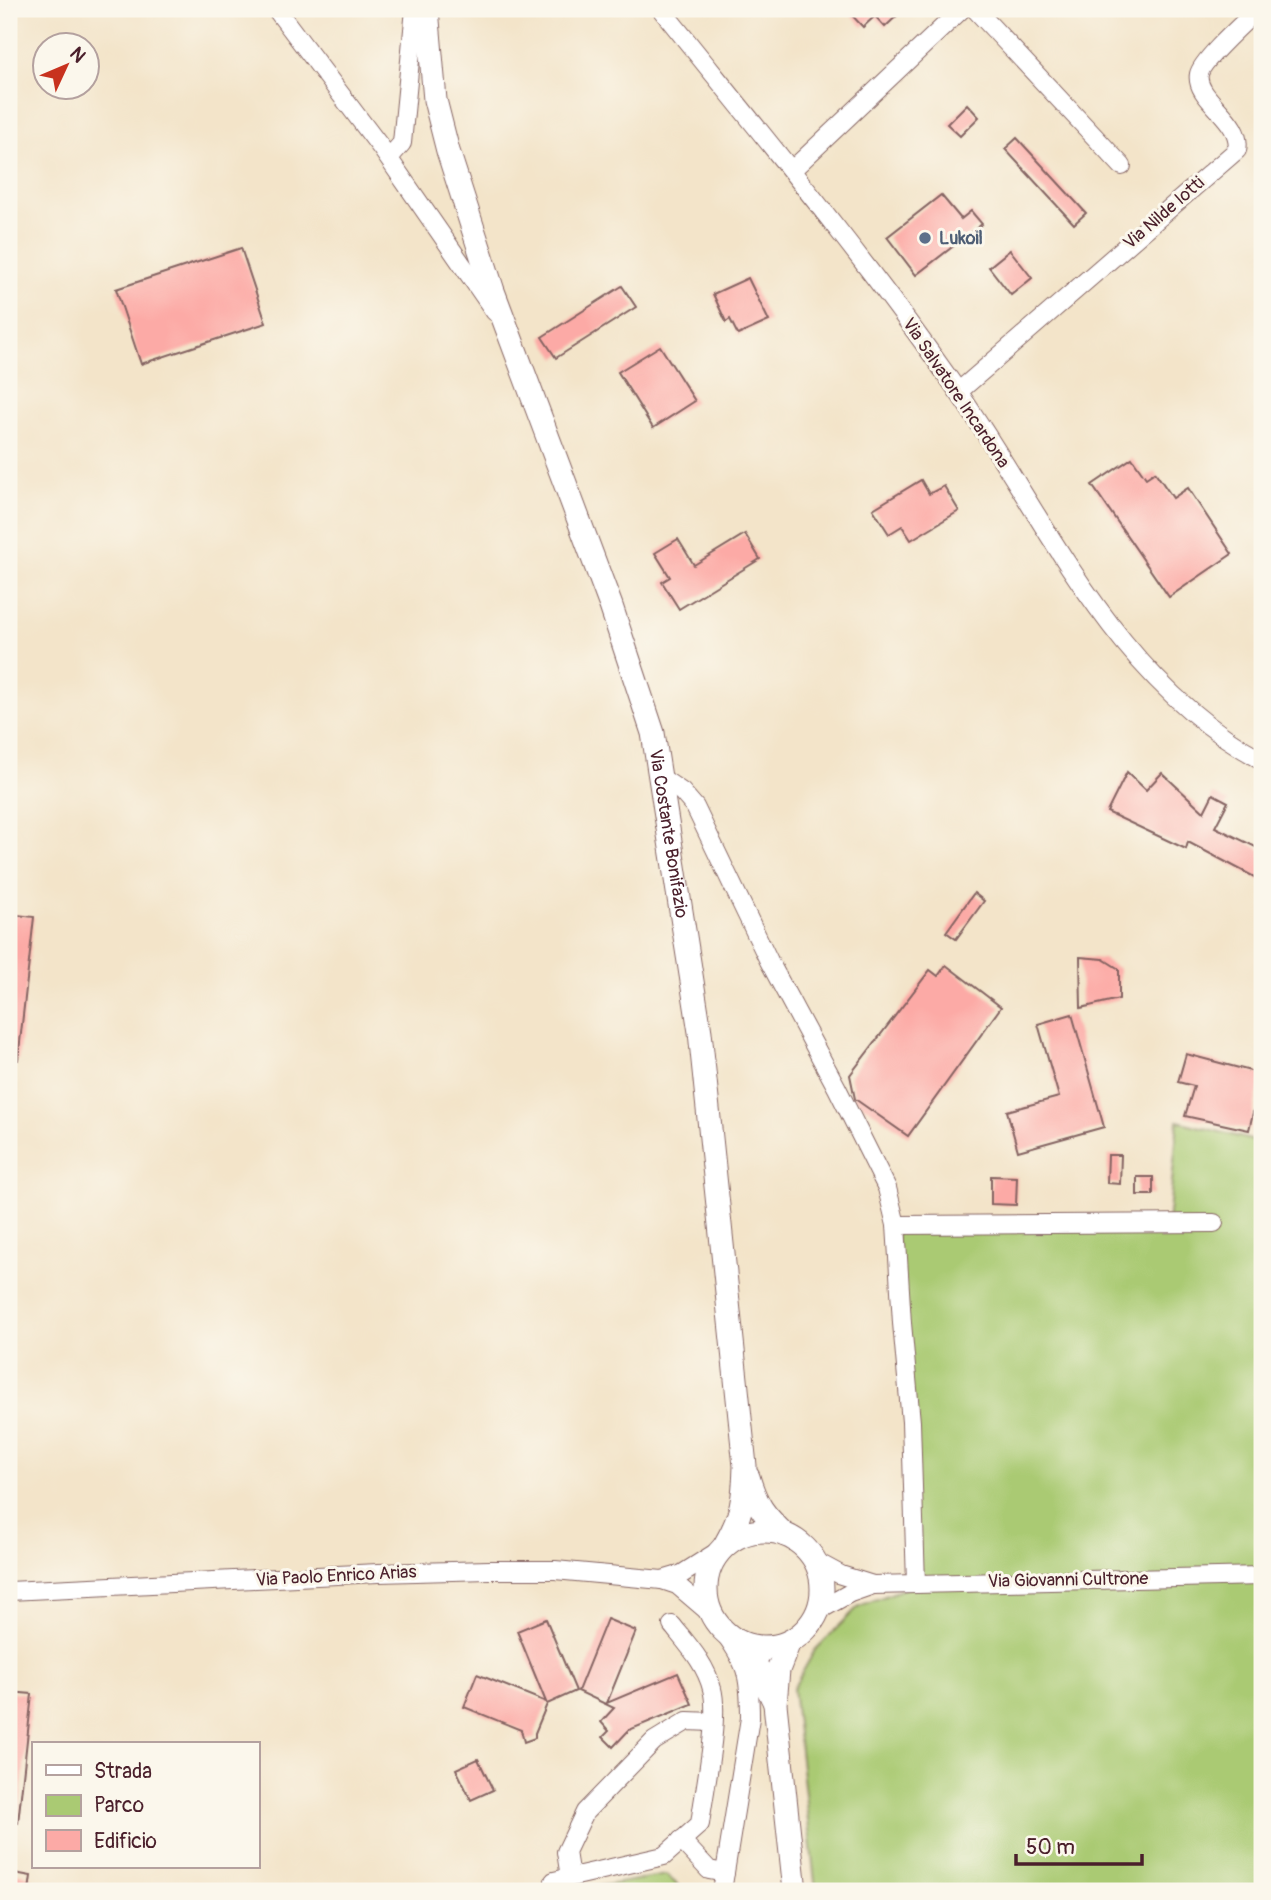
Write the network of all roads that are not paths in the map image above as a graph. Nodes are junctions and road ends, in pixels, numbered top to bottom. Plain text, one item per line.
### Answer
1 (276, 9) edge
2 (415, 9) edge
3 (427, 9) edge
4 (442, 9) edge
5 (661, 9) edge
6 (962, 9) edge
7 (975, 9) edge
8 (1258, 9) edge
9 (389, 158) junction
10 (1122, 166) dead end
11 (792, 170) junction
12 (472, 230) junction
13 (506, 327) junction
14 (958, 392) junction
15 (1262, 760) edge
16 (660, 777) junction
17 (1214, 1223) dead end
18 (896, 1225) junction
19 (745, 1466) junction
20 (785, 1535) junction
21 (723, 1548) junction
22 (815, 1561) junction
23 (1262, 1576) edge
24 (663, 1580) junction
25 (916, 1584) junction
26 (873, 1585) junction
27 (9, 1591) edge
28 (818, 1611) junction
29 (672, 1625) dead end
30 (721, 1626) junction
31 (765, 1658) junction
32 (775, 1704) junction
33 (713, 1722) junction
34 (681, 1840) junction
35 (724, 1882) edge
36 (795, 1891) edge

1 - 9 street
2 - 9 street
3 - 12 main road
4 - 12 main road
5 - 11 street, Via Salvatore Incardona
6 - 11 street
7 - 10 street
8 - 14 street, Via Nilde Iotti
9 - 13 street
11 - 14 street, Via Salvatore Incardona
12 - 13 main road, Via Costante Bonifazio
13 - 16 main road, Via Costante Bonifazio
14 - 15 street, Via Salvatore Incardona
16 - 18 street
16 - 19 main road, Via Costante Bonifazio
17 - 18 street
18 - 25 street
19 - 20 main road
19 - 21 main road
20 - 21 main road
20 - 22 main road
21 - 24 street
21 - 30 main road
22 - 26 street
22 - 28 main road
23 - 25 street, Via Giovanni Cultrone
24 - 27 street, Via Paolo Enrico Arias
24 - 30 street
25 - 26 street, Via Giovanni Cultrone
26 - 28 street
28 - 31 main road
29 - 33 street
30 - 31 main road
30 - 31 street
31 - 32 main road
31 - 32 main road
31 - 35 street
32 - 36 main road
33 - 34 street
33 - 34 street
34 - 35 street

